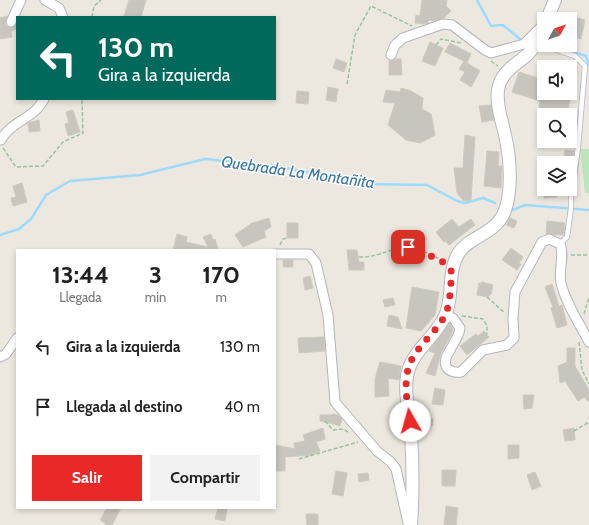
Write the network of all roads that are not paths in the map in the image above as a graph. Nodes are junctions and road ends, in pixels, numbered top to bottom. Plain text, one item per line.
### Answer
1 (21, 0) edge
2 (45, 0) edge
3 (555, 0) edge
4 (549, 12) edge
5 (63, 16) edge
6 (11, 22) dead end
7 (537, 32) edge
8 (537, 43) edge
9 (563, 52) edge
10 (391, 55) dead end
11 (43, 100) edge
12 (1, 140) edge
13 (560, 244) junction
14 (276, 254) edge
15 (449, 317) junction
16 (16, 339) edge
17 (589, 342) edge
18 (0, 357) edge
19 (410, 525) edge

1 - 6 street
2 - 5 street
3 - 4 main road
7 - 10 street
8 - 15 main road
9 - 13 lane
11 - 12 street
13 - 15 street
13 - 17 street
14 - 19 street
15 - 19 main road
16 - 18 street

